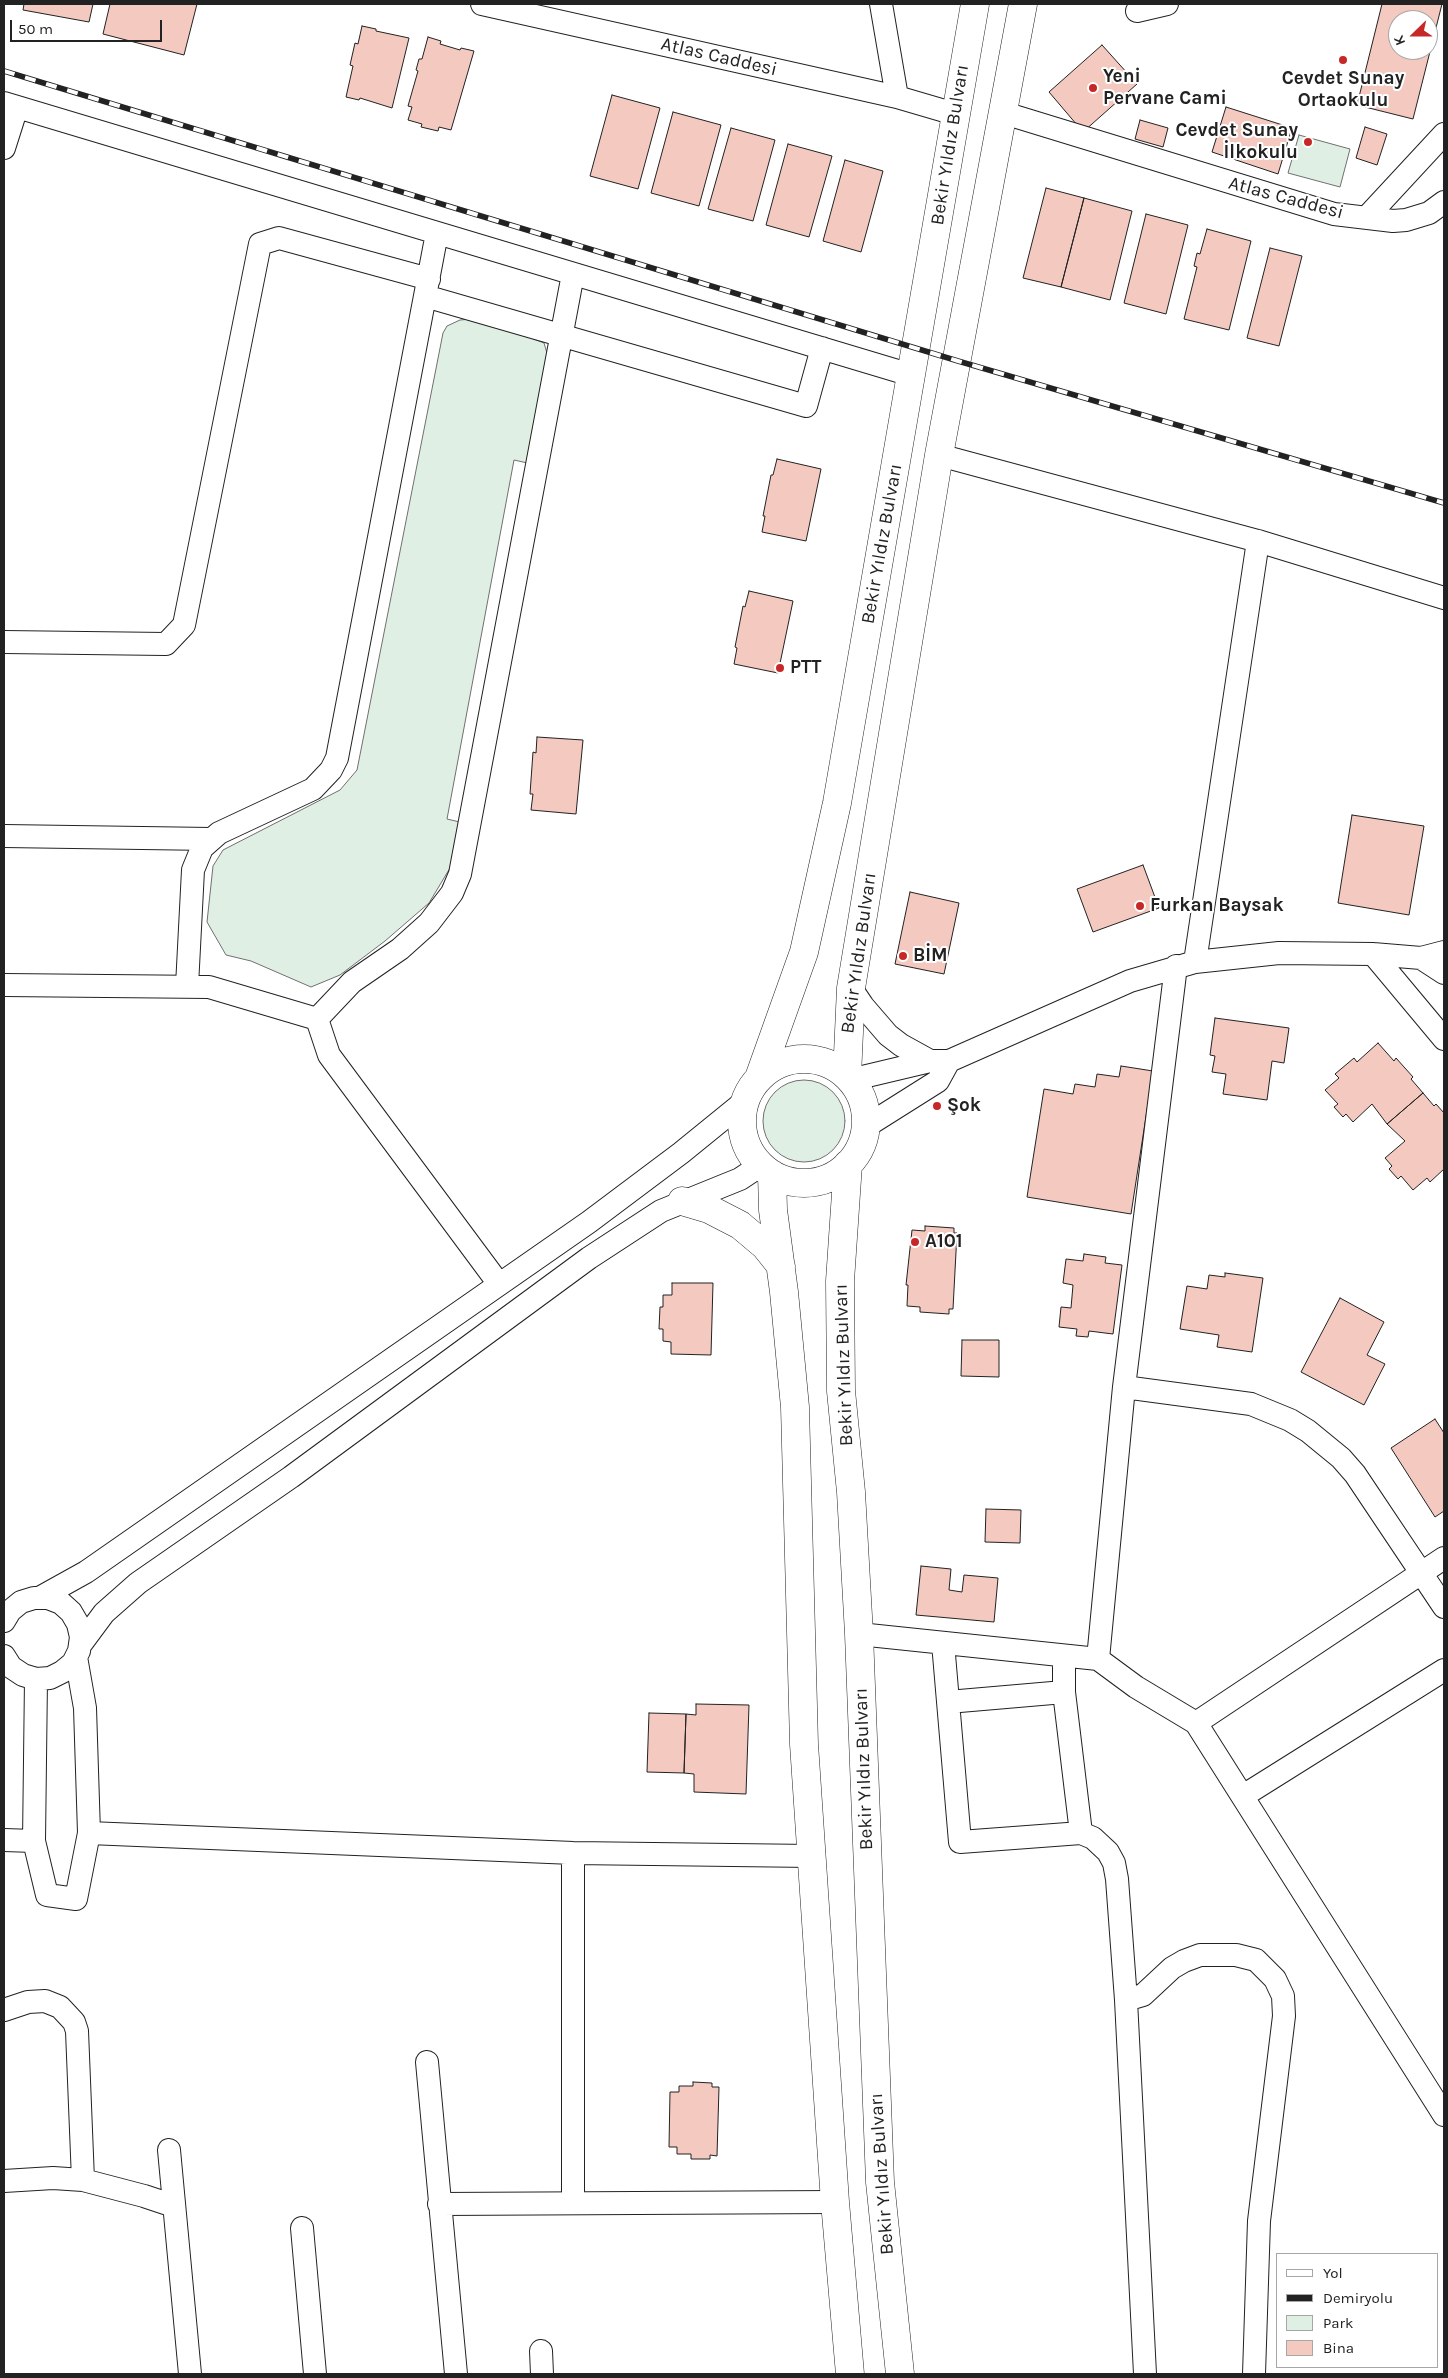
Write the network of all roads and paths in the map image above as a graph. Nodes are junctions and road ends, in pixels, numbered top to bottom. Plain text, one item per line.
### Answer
1 (482, 4) edge
2 (881, 4) edge
3 (975, 4) edge
4 (1023, 4) edge
5 (1166, 4) edge
6 (1137, 11) dead end
7 (897, 97) junction
8 (10, 105) edge
9 (1004, 113) junction
10 (955, 114) junction
11 (1444, 134) edge
12 (4, 148) edge
13 (1439, 211) edge
14 (1367, 217) junction
15 (437, 233) junction
16 (573, 274) junction
17 (427, 287) junction
18 (561, 335) junction
19 (822, 348) junction
20 (911, 375) junction
21 (940, 455) junction
22 (1258, 541) junction
23 (1444, 598) edge
24 (4, 642) edge
25 (4, 836) edge
26 (211, 839) junction
27 (1444, 952) edge
28 (1373, 954) junction
29 (1421, 958) junction
30 (1186, 964) junction
31 (1444, 973) edge
32 (4, 985) edge
33 (187, 986) junction
34 (851, 988) junction
35 (316, 1018) junction
36 (1444, 1039) edge
37 (940, 1061) junction
38 (759, 1078) junction
39 (848, 1078) junction
40 (745, 1101) junction
41 (865, 1127) junction
42 (848, 1164) junction
43 (766, 1170) junction
44 (682, 1201) junction
45 (781, 1266) junction
46 (499, 1284) junction
47 (1124, 1387) junction
48 (1444, 1558) edge
49 (1422, 1572) junction
50 (22, 1601) edge
51 (1444, 1607) edge
52 (4, 1621) edge
53 (858, 1634) junction
54 (943, 1643) junction
55 (79, 1651) junction
56 (4, 1656) edge
57 (1064, 1656) junction
58 (1098, 1659) junction
59 (1444, 1670) edge
60 (36, 1679) junction
61 (1064, 1692) junction
62 (948, 1702) junction
63 (1196, 1723) junction
64 (1243, 1796) junction
65 (89, 1832) junction
66 (1081, 1833) junction
67 (4, 1840) edge
68 (34, 1840) junction
69 (573, 1853) junction
70 (812, 1856) junction
71 (1126, 2000) junction
72 (4, 2010) edge
73 (427, 2062) dead end
74 (1444, 2115) edge
75 (169, 2150) dead end
76 (84, 2180) junction
77 (4, 2181) edge
78 (835, 2202) junction
79 (573, 2203) junction
80 (439, 2204) junction
81 (174, 2206) junction
82 (302, 2228) dead end
83 (541, 2351) dead end
84 (190, 2374) edge
85 (315, 2374) edge
86 (456, 2374) edge
87 (542, 2374) edge
88 (850, 2374) edge
89 (900, 2374) edge
90 (1145, 2374) edge
91 (1254, 2374) edge

1 - 7 street, Atlas Caddesi
2 - 7 street
3 - 10 main road, Bekir Yıldız Bulvarı
4 - 9 main road, Bekir Yıldız Bulvarı
5 - 6 street
7 - 10 street, Atlas Caddesi
8 - 12 street
8 - 15 street
9 - 14 street, Atlas Caddesi
9 - 21 main road, Bekir Yıldız Bulvarı
10 - 20 main road, Bekir Yıldız Bulvarı
11 - 14 street, Atlas Caddesi
13 - 14 street, Atlas Caddesi
15 - 16 street
15 - 17 street
16 - 18 street
16 - 19 street
17 - 18 street
17 - 24 street
17 - 26 street
18 - 19 street
18 - 35 street
19 - 20 street
20 - 38 main road, Bekir Yıldız Bulvarı
21 - 22 street
21 - 34 main road, Bekir Yıldız Bulvarı
22 - 23 street
22 - 30 street
25 - 26 street
26 - 33 street
27 - 29 street
28 - 29 street
28 - 30 street
28 - 36 street
29 - 31 street
30 - 37 street
30 - 47 street
32 - 33 street
33 - 35 street
34 - 37 street
34 - 39 main road, Bekir Yıldız Bulvarı
35 - 46 street
37 - 39 street
37 - 41 street
38 - 39 main road
38 - 40 main road
39 - 41 main road
40 - 43 main road
40 - 46 street
41 - 42 main road
42 - 43 main road
42 - 53 main road, Bekir Yıldız Bulvarı
43 - 44 street
43 - 45 main road
44 - 45 main road
44 - 55 street
45 - 70 main road
46 - 50 street
47 - 49 street
47 - 58 street
48 - 49 street
49 - 51 street
49 - 63 street
50 - 52 street
50 - 55 street
53 - 54 street
53 - 89 main road, Bekir Yıldız Bulvarı
54 - 57 street
54 - 62 street
55 - 60 street
55 - 65 street
56 - 60 street
57 - 58 street
57 - 61 street
58 - 63 street
59 - 64 street
60 - 68 street
61 - 62 street
61 - 66 street
62 - 66 street
63 - 64 street
64 - 74 street
65 - 68 street
65 - 69 street
66 - 71 street
67 - 68 street
69 - 70 street
69 - 79 street
70 - 78 main road
71 - 90 street
71 - 91 street
72 - 76 street
73 - 80 street
75 - 81 street
76 - 77 street
76 - 81 street
78 - 79 street
78 - 88 main road
79 - 80 street
80 - 86 street
81 - 84 street
82 - 85 street
83 - 87 street

